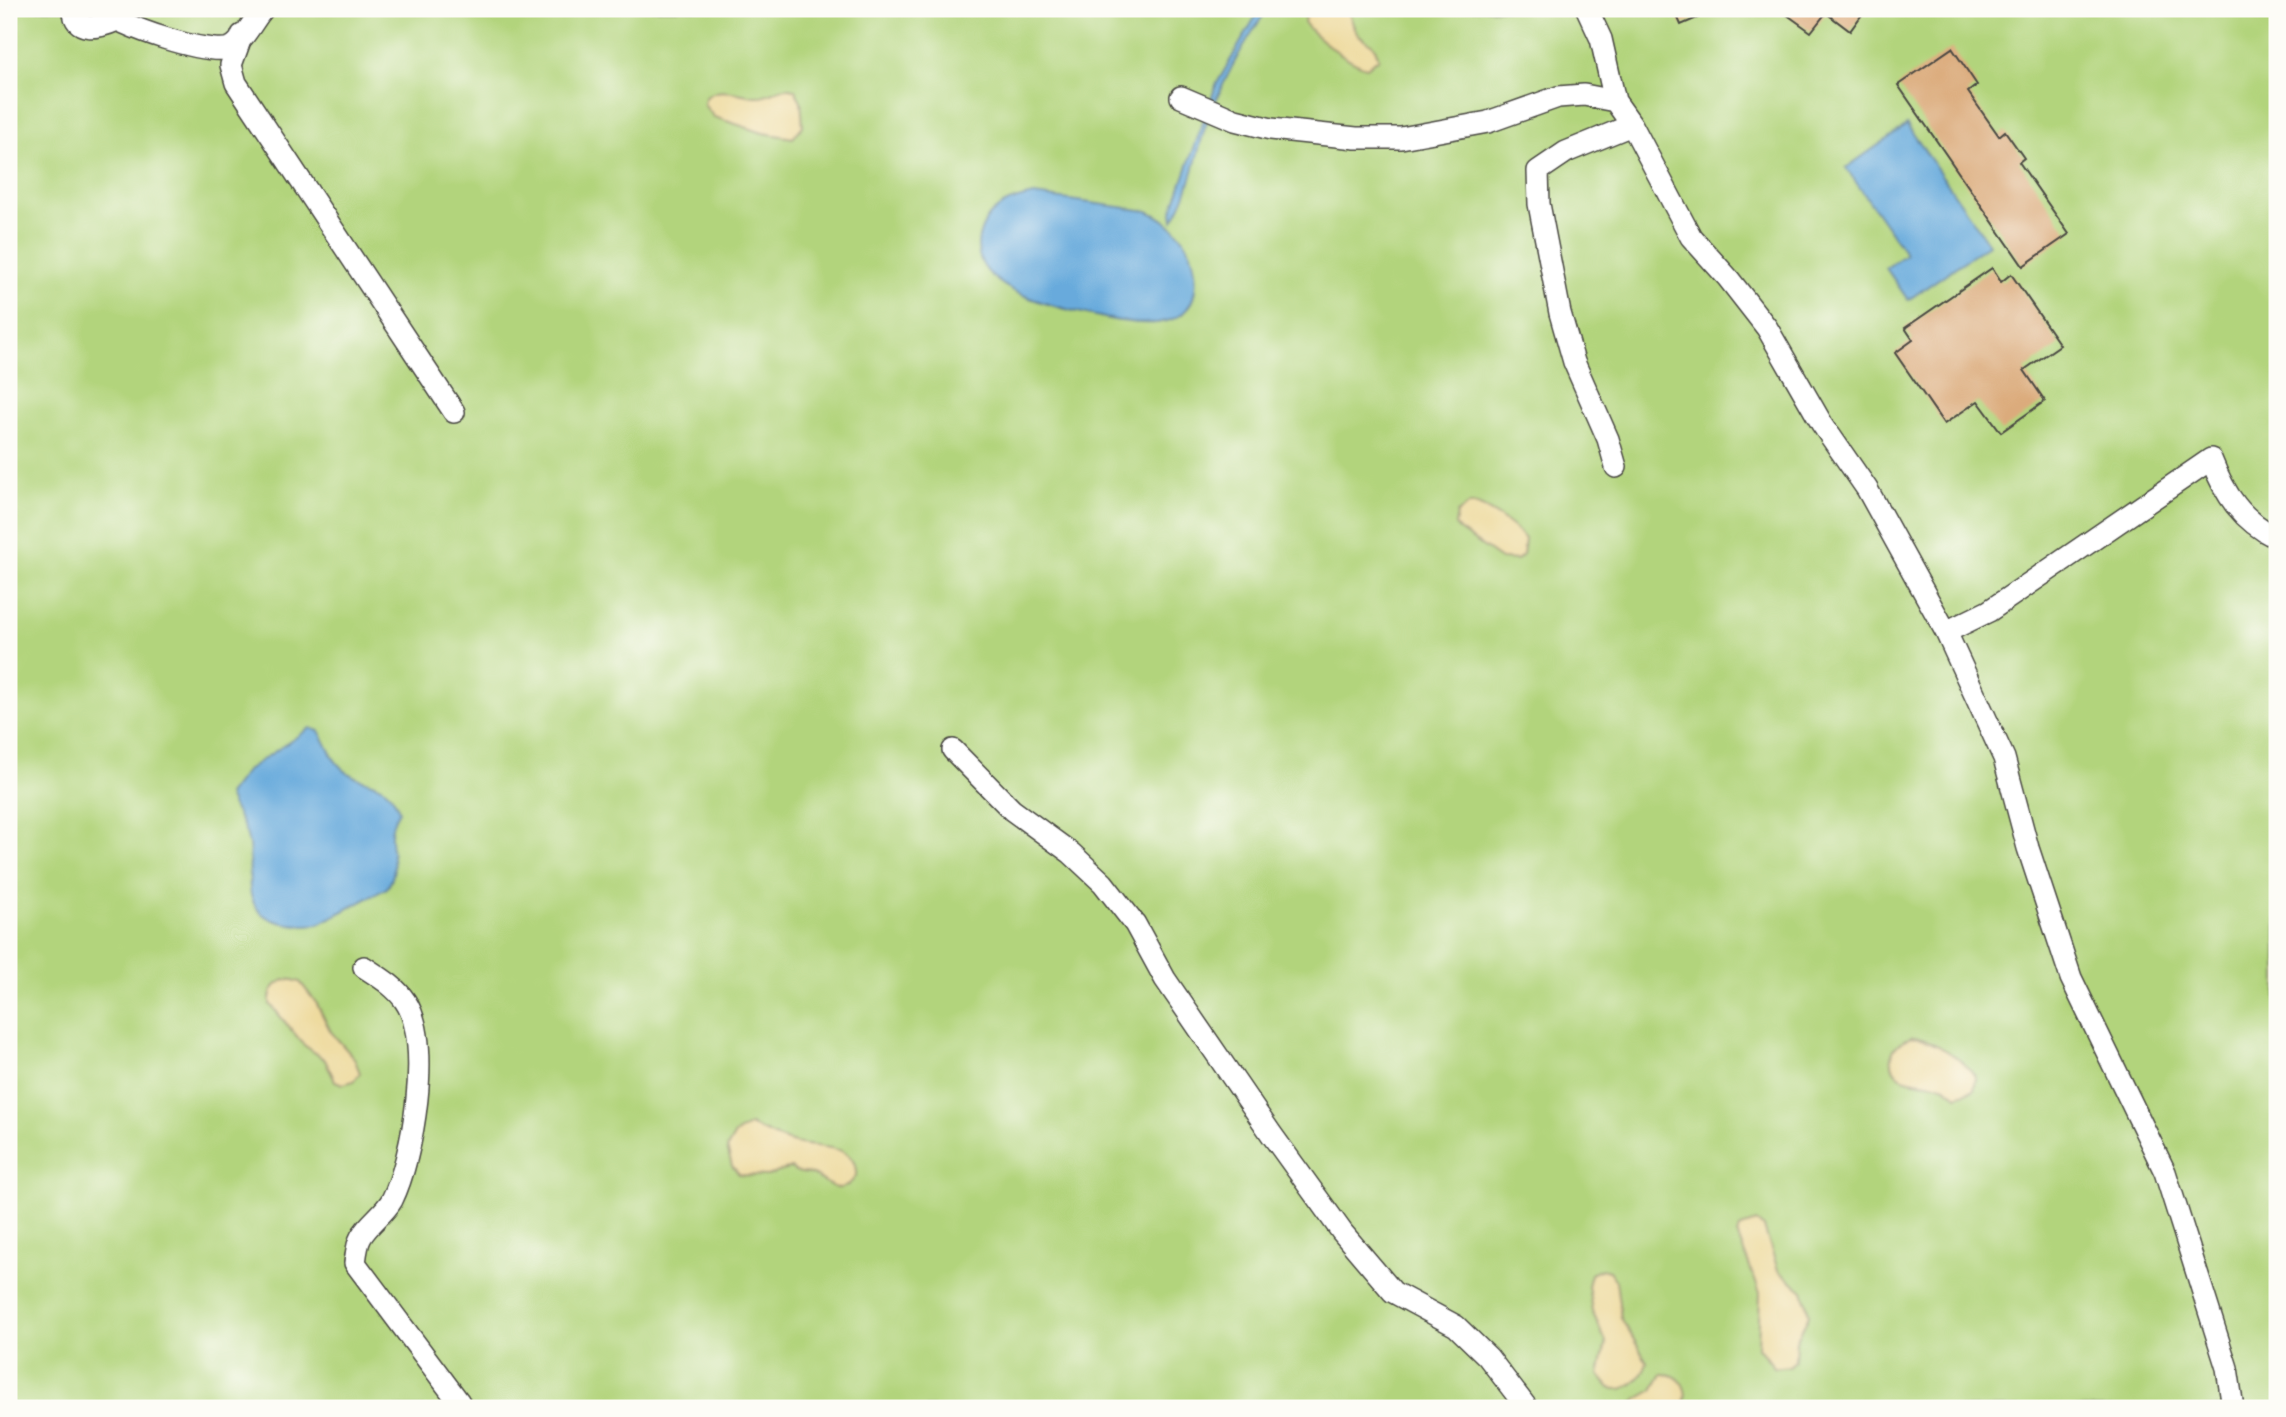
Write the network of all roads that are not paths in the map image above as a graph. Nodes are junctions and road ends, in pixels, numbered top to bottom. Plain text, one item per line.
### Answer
1 (74, 9) edge
2 (263, 9) edge
3 (1587, 9) edge
4 (107, 15) edge
5 (242, 35) junction
6 (1181, 97) dead end
7 (1615, 101) junction
8 (1632, 125) junction
9 (454, 412) dead end
10 (1616, 467) dead end
11 (2277, 538) edge
12 (1946, 632) junction
13 (953, 750) dead end
14 (364, 967) dead end
15 (459, 1402) dead end
16 (1527, 1408) edge
17 (2233, 1408) edge

1 - 4 lane
2 - 5 lane
3 - 7 lane
4 - 5 lane
5 - 9 lane
6 - 7 lane
7 - 8 lane
8 - 10 lane
8 - 12 lane
11 - 12 lane
12 - 17 lane
13 - 16 lane
14 - 15 lane

